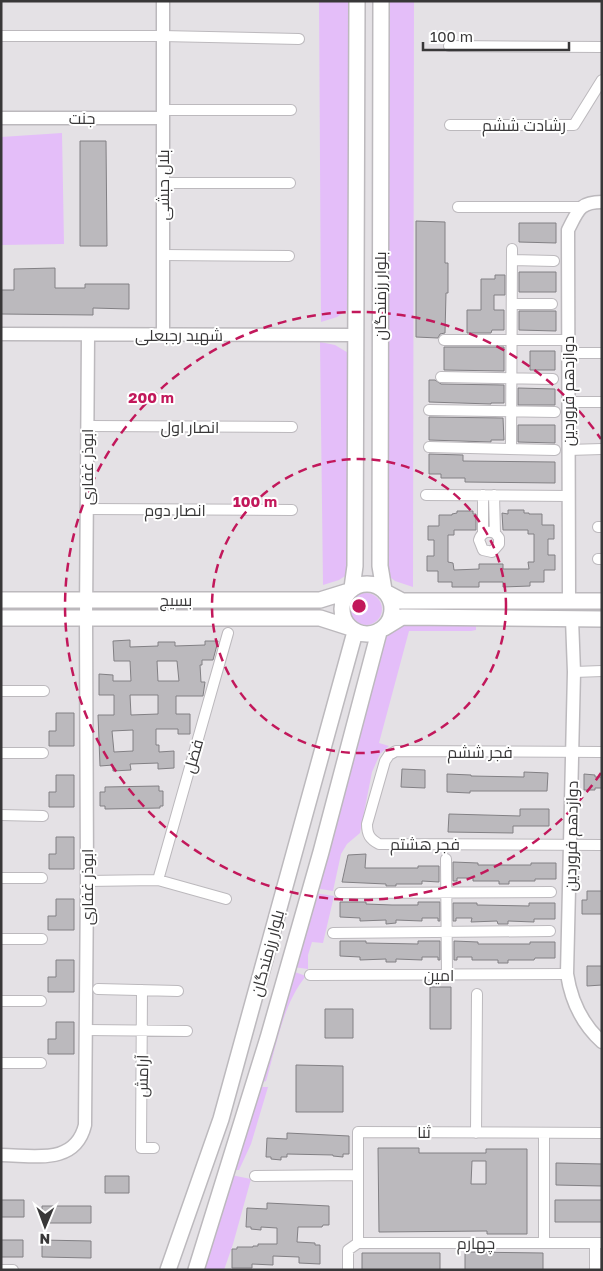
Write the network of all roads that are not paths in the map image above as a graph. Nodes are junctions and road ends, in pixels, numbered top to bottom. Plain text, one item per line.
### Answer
1 (163, 1) edge
2 (356, 1) edge
3 (381, 1) edge
4 (1, 36) edge
5 (162, 36) junction
6 (299, 39) dead end
7 (449, 46) dead end
8 (602, 47) edge
9 (602, 80) edge
10 (292, 110) dead end
11 (163, 114) junction
12 (1, 118) edge
13 (450, 125) dead end
14 (163, 183) junction
15 (290, 183) dead end
16 (602, 202) edge
17 (458, 207) dead end
18 (580, 207) junction
19 (512, 249) dead end
20 (163, 255) junction
21 (289, 256) dead end
22 (512, 260) junction
23 (554, 260) dead end
24 (512, 304) junction
25 (552, 304) dead end
26 (1, 334) edge
27 (88, 335) junction
28 (163, 335) junction
29 (356, 335) junction
30 (444, 340) dead end
31 (512, 340) junction
32 (568, 347) junction
33 (602, 353) edge
34 (441, 377) dead end
35 (512, 378) junction
36 (553, 379) dead end
37 (568, 402) junction
38 (602, 402) edge
39 (429, 410) dead end
40 (511, 412) junction
41 (555, 412) dead end
42 (88, 426) junction
43 (292, 427) dead end
44 (429, 448) dead end
45 (511, 449) junction
46 (562, 450) junction
47 (602, 450) edge
48 (426, 495) dead end
49 (483, 495) junction
50 (494, 495) junction
51 (568, 496) junction
52 (87, 509) junction
53 (292, 510) dead end
54 (483, 533) junction
55 (495, 533) junction
56 (351, 589) junction
57 (385, 591) junction
58 (1, 600) edge
59 (86, 600) junction
60 (569, 601) junction
61 (602, 601) edge
62 (1, 618) edge
63 (86, 618) junction
64 (572, 619) junction
65 (602, 619) edge
66 (351, 629) junction
67 (382, 630) junction
68 (228, 633) dead end
69 (602, 671) edge
70 (574, 672) junction
71 (1, 691) edge
72 (44, 691) dead end
73 (572, 752) junction
74 (602, 752) edge
75 (1, 753) edge
76 (44, 753) dead end
77 (389, 755) joint
78 (1, 815) edge
79 (43, 816) dead end
80 (571, 844) junction
81 (602, 845) edge
82 (446, 859) dead end
83 (1, 878) edge
84 (42, 878) dead end
85 (158, 880) junction
86 (87, 881) junction
87 (447, 892) junction
88 (550, 892) dead end
89 (340, 893) dead end
90 (226, 898) dead end
91 (550, 931) dead end
92 (447, 932) junction
93 (333, 933) dead end
94 (1, 939) edge
95 (42, 939) dead end
96 (567, 974) junction
97 (310, 975) dead end
98 (447, 975) junction
99 (98, 989) dead end
100 (142, 990) junction
101 (178, 991) dead end
102 (477, 994) dead end
103 (1, 1001) edge
104 (41, 1001) dead end
105 (86, 1030) junction
106 (142, 1031) junction
107 (187, 1031) dead end
108 (602, 1042) edge
109 (1, 1062) edge
110 (41, 1063) dead end
111 (476, 1133) junction
112 (544, 1133) junction
113 (602, 1133) edge
114 (154, 1148) dead end
115 (1, 1155) edge
116 (358, 1175) junction
117 (255, 1176) dead end
118 (358, 1243) junction
119 (544, 1243) junction
120 (599, 1243) edge
121 (1, 1270) edge
122 (13, 1270) edge
123 (168, 1270) edge
124 (196, 1270) edge
125 (348, 1270) edge
126 (595, 1270) edge

1 - 5 street, بلال حبشی
2 - 29 main road, بلوار رزمندگان
3 - 57 main road, بلوار رزمندگان
4 - 5 street
5 - 6 street
5 - 11 street, بلال حبشی
7 - 8 street
9 - 13 street, رشادت ششم
10 - 11 street
11 - 12 street, جنت
11 - 14 street, بلال حبشی
14 - 15 street
14 - 20 street, بلال حبشی
16 - 18 street
17 - 18 street
18 - 32 street, دوازدهم فروردین
19 - 22 street
20 - 21 street
20 - 28 street, بلال حبشی
22 - 23 street
22 - 24 street
24 - 25 street
24 - 31 street
26 - 27 street, شهید رجبعلی
27 - 28 street, شهید رجبعلی
27 - 42 street, ابوذر غفاری
28 - 29 street, شهید رجبعلی
29 - 56 main road, بلوار رزمندگان
30 - 31 street
31 - 32 street
31 - 35 street
32 - 33 street
32 - 37 street, دوازدهم فروردین
34 - 35 street
35 - 36 street
35 - 40 street
37 - 38 street
37 - 46 street, دوازدهم فروردین
39 - 40 street
40 - 41 street
40 - 45 street
42 - 43 street, انصار اول
42 - 52 street, ابوذر غفاری
44 - 45 street
45 - 46 street
46 - 47 street
46 - 51 street, دوازدهم فروردین
48 - 49 street
49 - 50 street
49 - 54 street
50 - 51 street
50 - 55 street
51 - 60 street, دوازدهم فروردین
52 - 53 street, انصار دوم
52 - 59 street, ابوذر غفاری
54 - 55 street
54 - 55 street
56 - 57 main road
56 - 59 main road, بسیج
56 - 66 main road
57 - 60 main road
57 - 67 main road
58 - 59 main road, بسیج
59 - 63 street, ابوذر غفاری
60 - 61 main road
62 - 63 main road, بسیج
63 - 66 main road, بسیج
63 - 86 street, ابوذر غفاری
64 - 65 main road
64 - 67 main road
64 - 70 street, دوازدهم فروردین
66 - 67 main road
66 - 123 main road, بلوار رزمندگان
67 - 124 main road, بلوار رزمندگان
68 - 85 street, فضل
69 - 70 street
70 - 73 street, دوازدهم فروردین
71 - 72 street
73 - 74 street, فجر ششم
73 - 77 street, فجر ششم
73 - 80 street, دوازدهم فروردین
75 - 76 street
77 - 80 street, فجر هشتم
78 - 79 street
80 - 81 street, فجر هشتم
80 - 96 street, دوازدهم فروردین
82 - 87 street
83 - 84 street
85 - 86 street
85 - 90 street
86 - 105 street, ابوذر غفاری
87 - 88 street
87 - 89 street
87 - 92 street
91 - 92 street
92 - 93 street
92 - 98 street
94 - 95 street
96 - 98 street, امین
96 - 108 street, دوازدهم فروردین
97 - 98 street, امین
99 - 100 street
100 - 101 street
100 - 106 street, آرامش
102 - 111 street
103 - 104 street
105 - 106 street
105 - 115 street, ابوذر غفاری
106 - 107 street
106 - 114 street, آرامش
109 - 110 street
111 - 112 street, ثنا
111 - 116 street, ثنا
112 - 113 street, ثنا
112 - 119 street
116 - 117 street
116 - 118 street, ثنا
118 - 119 street, چهارم
118 - 125 street
119 - 120 street, چهارم
120 - 126 street, چهارم
121 - 122 street

